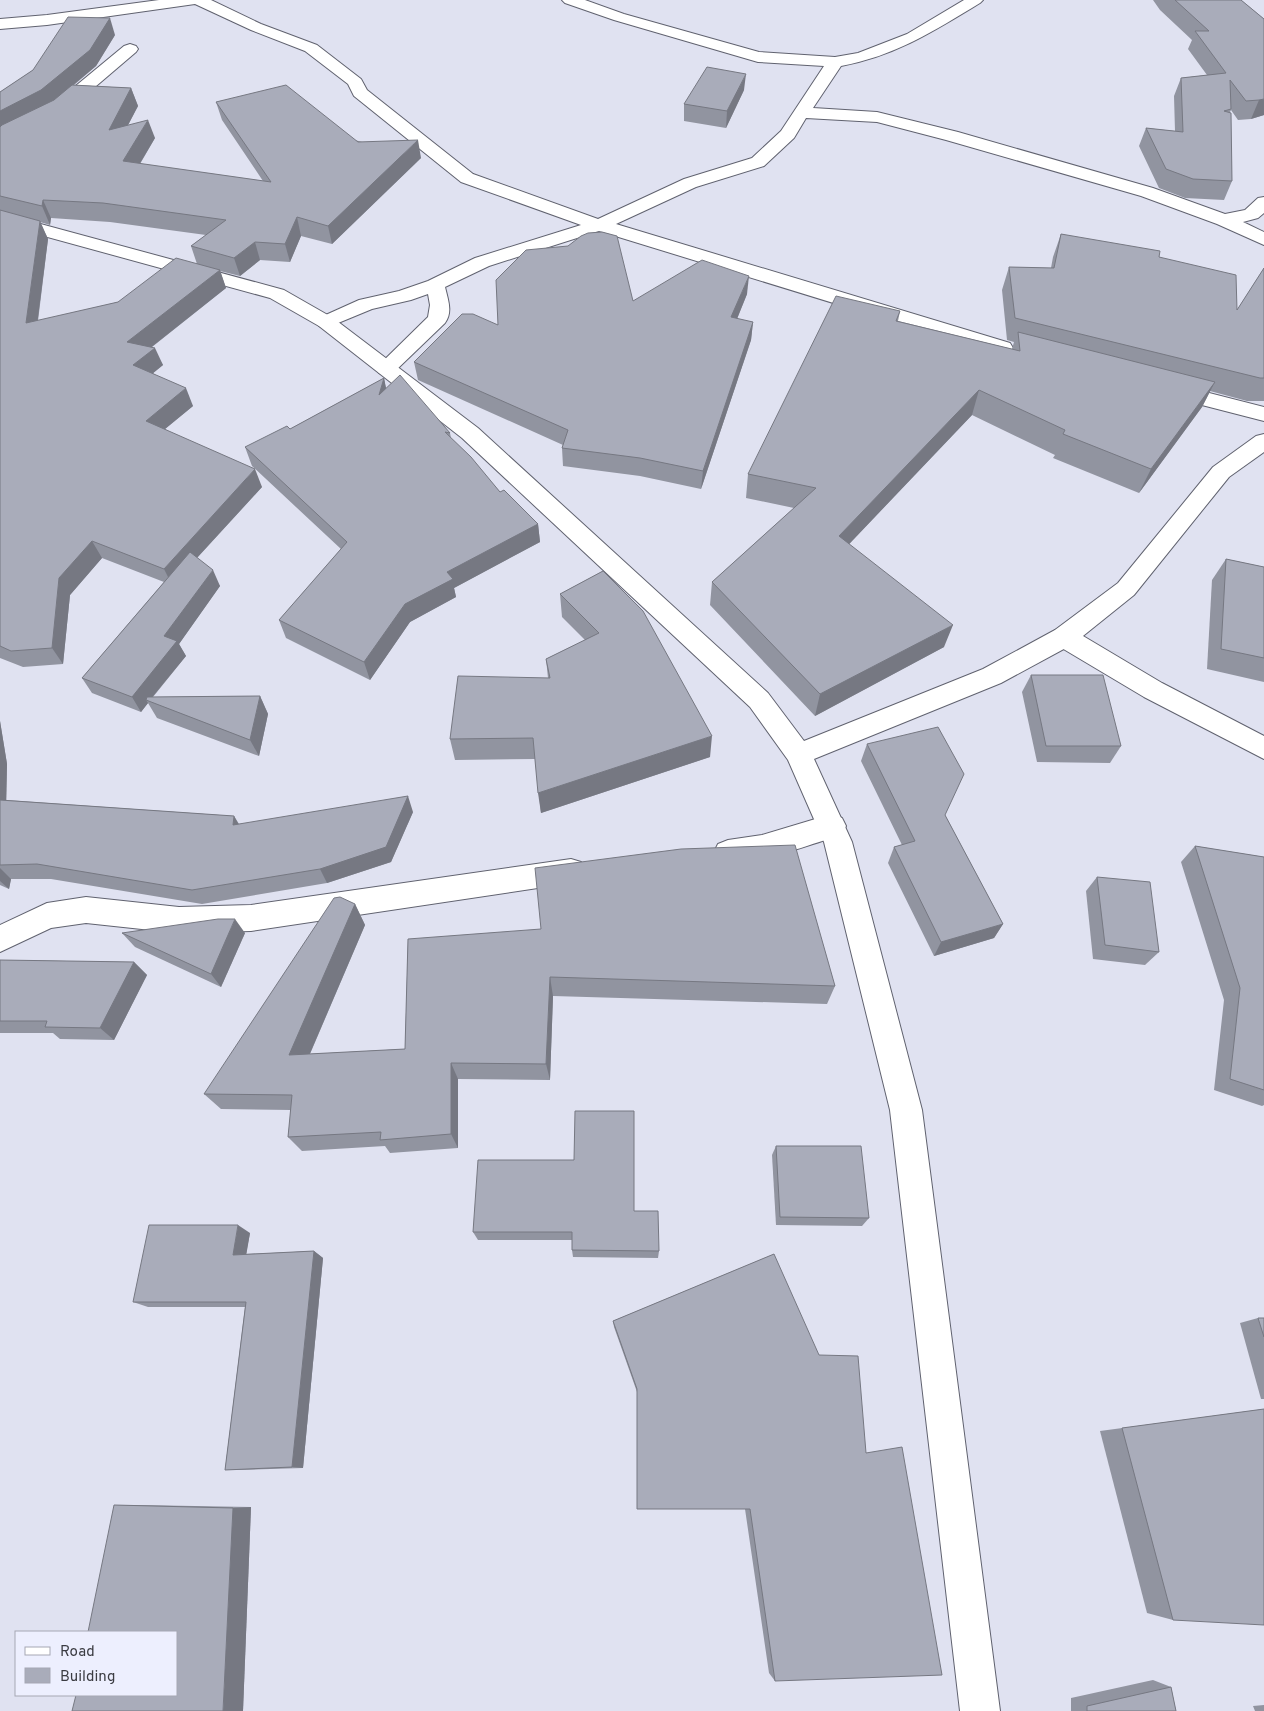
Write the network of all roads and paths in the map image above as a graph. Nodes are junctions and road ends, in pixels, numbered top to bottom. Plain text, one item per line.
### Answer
1 (192, 0) edge
2 (199, 0) edge
3 (570, 0) edge
4 (975, 0) edge
5 (0, 24) edge
6 (130, 49) dead end
7 (836, 62) junction
8 (801, 114) junction
9 (0, 141) edge
10 (1264, 202) edge
11 (0, 218) edge
12 (1223, 220) junction
13 (599, 225) junction
14 (1264, 239) edge
15 (436, 285) junction
16 (326, 322) junction
17 (1018, 352) edge
18 (386, 368) junction
19 (1150, 385) edge
20 (1264, 414) edge
21 (1264, 441) edge
22 (1064, 637) junction
23 (1264, 748) edge
24 (799, 754) junction
25 (832, 826) junction
26 (705, 855) edge
27 (592, 869) edge
28 (0, 939) edge
29 (972, 1710) edge

1 - 5 street
2 - 13 street
3 - 7 street
4 - 7 street
6 - 9 street
7 - 8 street
8 - 12 street
8 - 13 street
10 - 12 street
11 - 16 street
12 - 14 street
13 - 15 street
13 - 17 street
15 - 16 street
15 - 18 street
16 - 18 street
18 - 24 street
19 - 20 street
21 - 22 street
22 - 23 street
22 - 24 street
24 - 25 street
25 - 26 street
25 - 29 street
27 - 28 street

